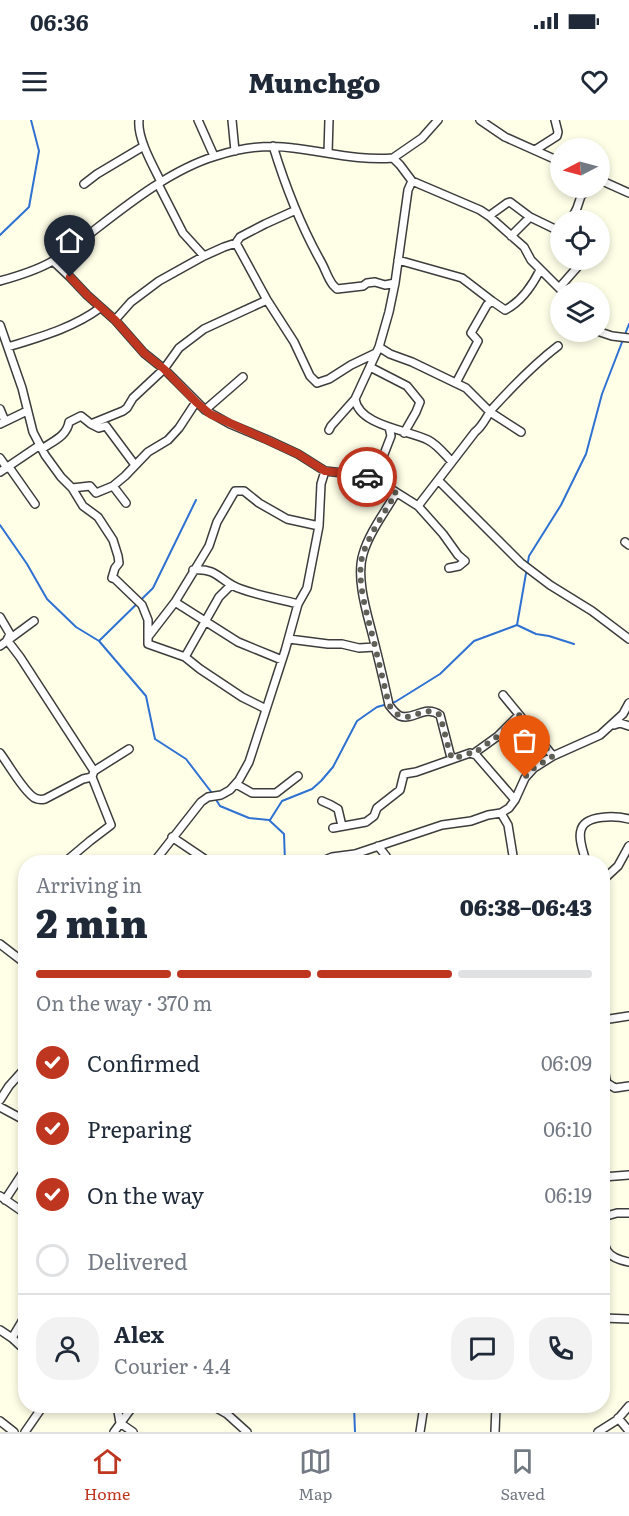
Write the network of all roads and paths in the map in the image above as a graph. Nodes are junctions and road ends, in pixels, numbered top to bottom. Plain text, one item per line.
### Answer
1 (140, 120) edge
2 (198, 120) edge
3 (232, 120) edge
4 (328, 120) edge
5 (438, 120) edge
6 (480, 120) edge
7 (555, 120) edge
8 (144, 146) junction
9 (273, 146) junction
10 (535, 150) junction
11 (235, 151) junction
12 (328, 153) junction
13 (214, 156) junction
14 (550, 157) edge
15 (393, 158) junction
16 (412, 181) junction
17 (159, 183) junction
18 (84, 184) dead end
19 (610, 184) edge
20 (629, 193) edge
21 (296, 210) junction
22 (489, 216) junction
23 (530, 217) junction
24 (550, 227) edge
25 (511, 236) junction
26 (236, 243) junction
27 (204, 256) junction
28 (398, 260) junction
29 (54, 261) junction
30 (540, 270) junction
31 (0, 281) edge
32 (553, 282) edge
33 (395, 283) junction
34 (267, 300) junction
35 (492, 300) junction
36 (100, 308) junction
37 (115, 320) junction
38 (0, 325) edge
39 (610, 334) edge
40 (625, 338) edge
41 (5, 345) edge
42 (558, 346) dead end
43 (377, 350) junction
44 (370, 367) junction
45 (164, 369) junction
46 (243, 376) dead end
47 (456, 383) junction
48 (355, 399) junction
49 (196, 402) junction
50 (0, 409) edge
51 (205, 410) junction
52 (27, 411) junction
53 (490, 412) junction
54 (2, 423) edge
55 (92, 424) junction
56 (389, 427) junction
57 (329, 430) dead end
58 (521, 432) dead end
59 (404, 433) junction
60 (41, 447) junction
61 (0, 458) edge
62 (452, 462) junction
63 (135, 465) junction
64 (5, 469) edge
65 (325, 471) junction
66 (374, 480) junction
67 (439, 481) junction
68 (113, 486) junction
69 (72, 488) junction
70 (396, 493) junction
71 (126, 503) dead end
72 (35, 504) dead end
73 (418, 507) junction
74 (319, 526) junction
75 (200, 561) junction
76 (449, 568) dead end
77 (204, 569) junction
78 (193, 570) junction
79 (231, 585) junction
80 (175, 602) junction
81 (298, 604) junction
82 (0, 617) edge
83 (34, 621) dead end
84 (205, 622) junction
85 (148, 637) junction
86 (289, 639) junction
87 (629, 639) edge
88 (7, 640) junction
89 (0, 646) edge
90 (375, 647) junction
91 (185, 657) junction
92 (282, 660) junction
93 (503, 695) dead end
94 (629, 703) edge
95 (266, 709) junction
96 (519, 715) junction
97 (612, 725) junction
98 (629, 726) edge
99 (129, 749) dead end
100 (0, 753) edge
101 (473, 754) junction
102 (553, 756) junction
103 (453, 759) junction
104 (93, 774) junction
105 (298, 776) dead end
106 (236, 784) junction
107 (515, 800) junction
108 (322, 801) dead end
109 (501, 813) junction
110 (629, 819) edge
111 (342, 826) junction
112 (333, 828) dead end
113 (172, 837) junction
114 (378, 846) junction
115 (629, 846) edge
116 (73, 855) edge
117 (158, 855) edge
118 (199, 855) edge
119 (347, 855) edge
120 (385, 855) edge
121 (513, 855) edge
122 (584, 855) edge
123 (610, 873) edge
124 (0, 944) edge
125 (18, 958) edge
126 (629, 1016) edge
127 (610, 1019) edge
128 (18, 1076) edge
129 (610, 1086) edge
130 (629, 1086) edge
131 (0, 1100) edge
132 (0, 1107) edge
133 (18, 1117) edge
134 (629, 1175) edge
135 (610, 1176) edge
136 (18, 1178) edge
137 (2, 1198) edge
138 (18, 1209) edge
139 (629, 1213) edge
140 (610, 1214) edge
141 (610, 1254) edge
142 (629, 1262) edge
143 (610, 1318) edge
144 (629, 1319) edge
145 (18, 1328) edge
146 (0, 1330) edge
147 (12, 1338) junction
148 (18, 1344) edge
149 (629, 1406) edge
150 (38, 1413) edge
151 (118, 1413) edge
152 (128, 1413) edge
153 (225, 1413) edge
154 (423, 1413) edge
155 (496, 1413) edge
156 (618, 1419) junction
157 (0, 1421) edge
158 (120, 1423) junction
159 (9, 1431) edge
160 (629, 1431) edge
161 (25, 1432) edge
162 (114, 1432) edge
163 (133, 1432) edge
164 (247, 1432) edge
165 (420, 1432) edge
166 (495, 1432) edge
167 (598, 1432) edge

1 - 8 street
2 - 13 street
3 - 11 street
4 - 12 street
5 - 15 street
6 - 10 street
7 - 10 street
8 - 17 street
8 - 18 street
9 - 11 street
9 - 12 street
9 - 21 street
10 - 14 street
11 - 13 street
12 - 15 street
13 - 17 street
15 - 16 street
16 - 22 street
16 - 28 street
17 - 27 street
17 - 29 street
19 - 20 street
21 - 26 street
21 - 33 street
22 - 23 street
22 - 25 street
23 - 24 street
23 - 25 street
25 - 30 street
26 - 27 street
26 - 34 street
27 - 37 street
28 - 33 street
28 - 35 street
29 - 31 street
29 - 36 street
30 - 32 street
30 - 35 street
33 - 43 street
34 - 43 street
34 - 45 street
35 - 47 street
36 - 37 street
36 - 41 street
37 - 45 street
38 - 41 street
39 - 40 street
41 - 52 street
42 - 53 street
43 - 44 street
43 - 47 street
44 - 48 street
44 - 59 street
45 - 49 street
45 - 55 street
46 - 51 street
47 - 53 street
48 - 56 street
48 - 57 street
49 - 51 street
49 - 63 street
50 - 54 street
51 - 65 street
52 - 54 street
52 - 60 street
53 - 58 street
53 - 62 street
55 - 60 street
55 - 63 street
56 - 59 street
56 - 66 street
59 - 62 street
60 - 64 street
60 - 69 street
61 - 64 street
62 - 67 street
63 - 68 street
64 - 72 street
65 - 66 street
65 - 74 street
66 - 70 street
67 - 73 street
67 - 87 street
68 - 69 street
68 - 71 street
69 - 85 street
70 - 73 street
70 - 90 street
73 - 76 street
74 - 75 street
74 - 81 street
75 - 77 street
75 - 78 street
77 - 78 street
77 - 79 street
78 - 80 street
79 - 81 street
79 - 84 street
80 - 84 street
80 - 85 street
81 - 86 street
82 - 88 street
83 - 88 street
84 - 91 street
84 - 92 street
85 - 91 street
86 - 90 street
86 - 92 street
88 - 89 street
88 - 104 street
90 - 103 street
91 - 95 street
92 - 95 street
93 - 96 street
94 - 97 street
95 - 106 street
96 - 101 street
96 - 102 street
97 - 98 street
97 - 102 street
99 - 104 street
100 - 104 street
101 - 103 street
101 - 107 street
102 - 107 street
103 - 111 street
104 - 116 street
105 - 106 street
106 - 113 street
107 - 109 street
108 - 111 street
109 - 114 street
109 - 121 street
110 - 122 street
111 - 112 street
113 - 117 street
113 - 118 street
114 - 119 street
114 - 120 street
115 - 123 street
124 - 125 street
126 - 127 street
128 - 131 street
129 - 130 street
132 - 133 street
134 - 135 street
136 - 137 street
137 - 138 street
139 - 140 street
141 - 142 street
143 - 144 street
145 - 147 street
146 - 147 street
147 - 148 street
149 - 156 street
150 - 161 street
151 - 158 street
152 - 158 street
153 - 164 street
154 - 165 street
155 - 166 street
156 - 160 street
156 - 167 street
157 - 159 street
158 - 162 street
158 - 163 street

